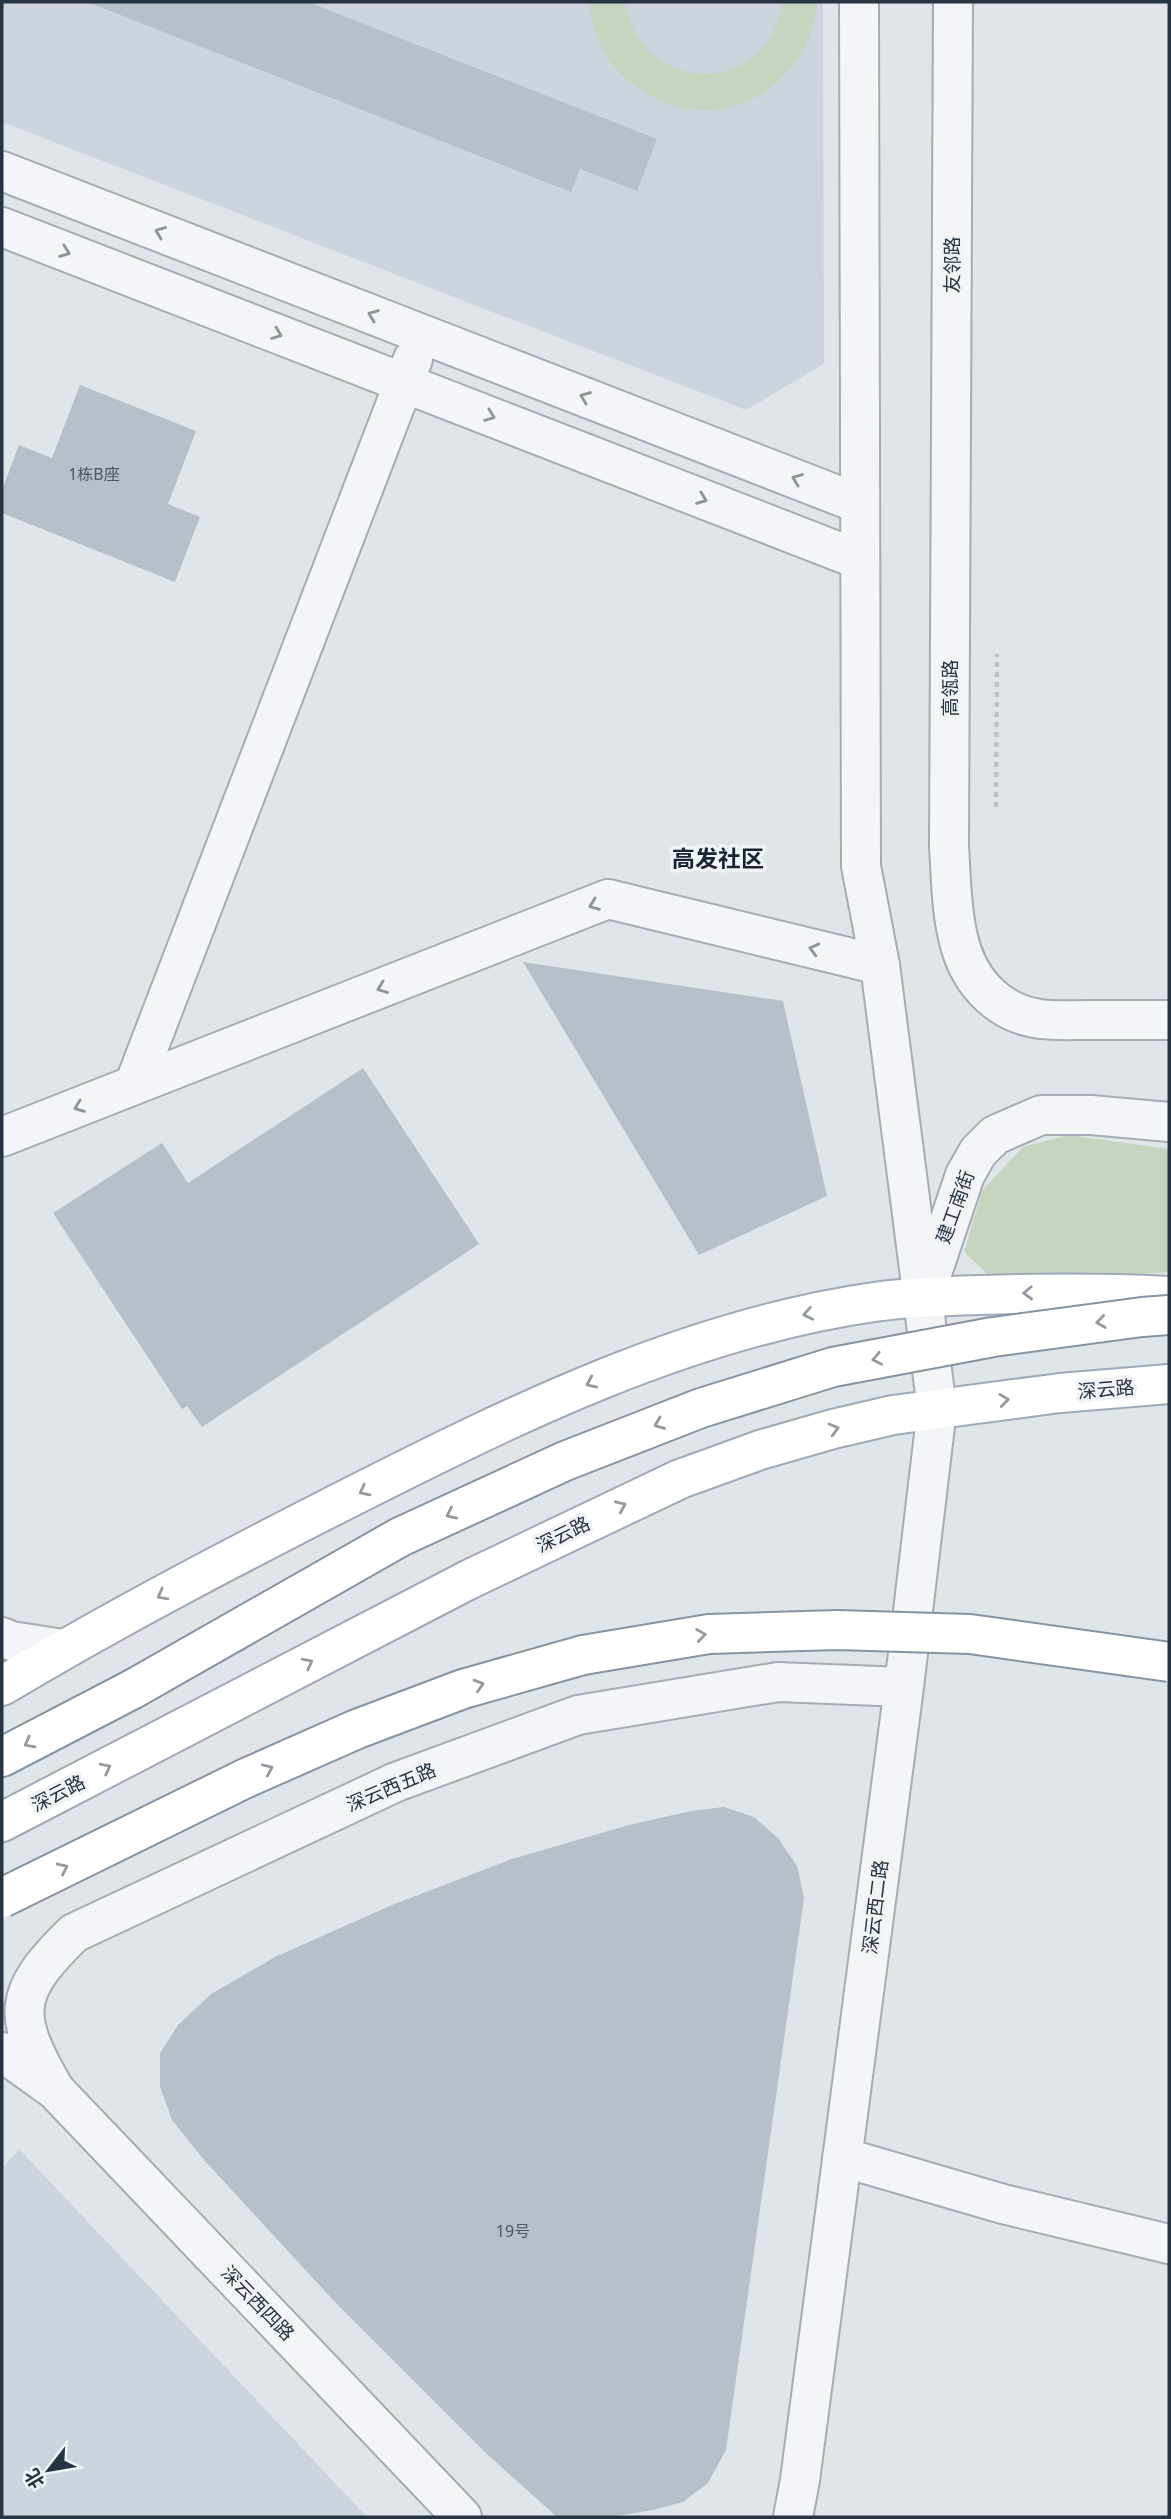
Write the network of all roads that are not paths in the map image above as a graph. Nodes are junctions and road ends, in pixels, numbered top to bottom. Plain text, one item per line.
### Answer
1 (859, 2) edge
2 (953, 2) edge
3 (2, 171) edge
4 (2, 227) edge
5 (422, 334) junction
6 (404, 383) junction
7 (860, 504) junction
8 (950, 529) joint
9 (860, 560) junction
10 (880, 965) junction
11 (1169, 1020) edge
12 (134, 1085) junction
13 (1169, 1122) edge
14 (2, 1137) edge
15 (1169, 1296) edge
16 (924, 1297) junction
17 (1169, 1315) edge
18 (1169, 1384) edge
19 (937, 1409) junction
20 (2, 1637) edge
21 (63, 1649) junction
22 (1169, 1662) edge
23 (2, 1686) edge
24 (904, 1687) junction
25 (2, 1757) edge
26 (2, 1822) edge
27 (2, 1898) edge
28 (2, 2052) edge
29 (55, 2090) junction
30 (842, 2157) junction
31 (1169, 2244) edge
32 (462, 2517) edge
33 (793, 2517) edge

1 - 7 street, 深云西二路
2 - 8 street, 友邻路
5 -> 3 street
4 -> 6 street
5 - 6 street
7 -> 5 street
6 -> 9 street
6 - 12 street
7 - 9 street, 深云西二路
8 - 11 street, 高瓴路
9 - 10 street, 深云西二路
10 -> 12 street
10 - 16 street, 深云西二路
12 -> 14 street
13 - 16 street, 建工南街
15 -> 16 main road
16 - 19 street, 深云西二路
16 -> 21 main road
17 -> 25 main road, bridge
19 -> 18 main road, 深云路
19 - 24 street, 深云西二路
26 -> 19 main road, 深云路
20 - 21 street
21 - 23 main road
27 -> 22 main road, bridge
24 - 29 street, 深云西五路
24 - 30 street, 深云西二路
28 - 29 street
29 - 32 street, 深云西四路
30 - 31 street
30 - 33 street, 深云西二路

